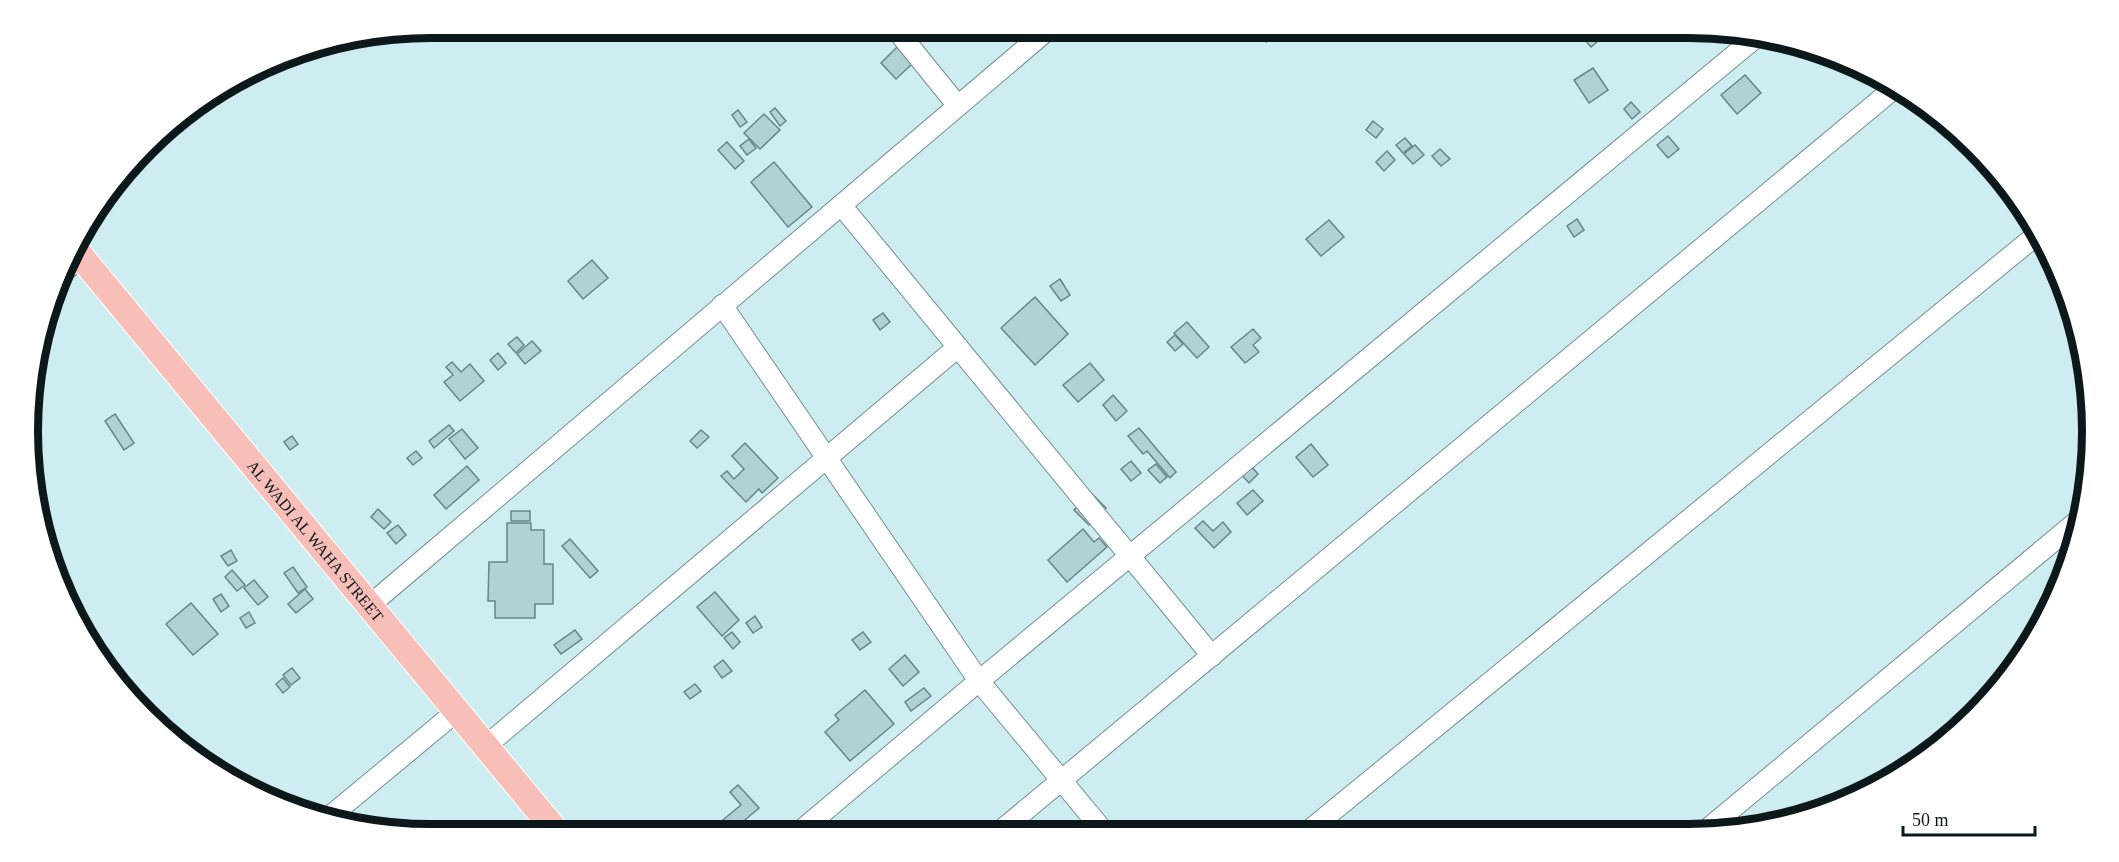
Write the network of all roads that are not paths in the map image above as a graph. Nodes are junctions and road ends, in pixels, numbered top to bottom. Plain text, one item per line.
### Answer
1 (903, 38) edge
2 (1038, 38) edge
3 (1749, 43) edge
4 (1889, 93) edge
5 (958, 106) junction
6 (841, 205) junction
7 (2031, 238) edge
8 (79, 255) edge
9 (722, 305) junction
10 (958, 347) junction
11 (826, 457) junction
12 (2069, 527) edge
13 (1130, 556) junction
14 (370, 605) junction
15 (1212, 656) junction
16 (979, 681) junction
17 (457, 711) junction
18 (486, 746) junction
19 (1062, 781) junction
20 (335, 812) edge
21 (551, 824) edge
22 (809, 824) edge
23 (1011, 824) edge
24 (1098, 824) edge
25 (1317, 824) edge
26 (1714, 824) edge

1 - 5 street
2 - 5 street
3 - 13 street
4 - 15 street
5 - 6 street
6 - 9 street
6 - 10 street
7 - 25 street
8 - 14 main road, AL WADI AL WAHA STREET
9 - 11 street
9 - 14 street
10 - 11 street
10 - 13 street
11 - 16 street
11 - 18 street
12 - 26 street
13 - 15 street
13 - 16 street
14 - 17 main road, AL WADI AL WAHA STREET
15 - 19 street
16 - 19 street
16 - 22 street
17 - 18 main road, AL WADI AL WAHA STREET
17 - 20 street
18 - 21 main road, AL WADI AL WAHA STREET
19 - 23 street
19 - 24 street

